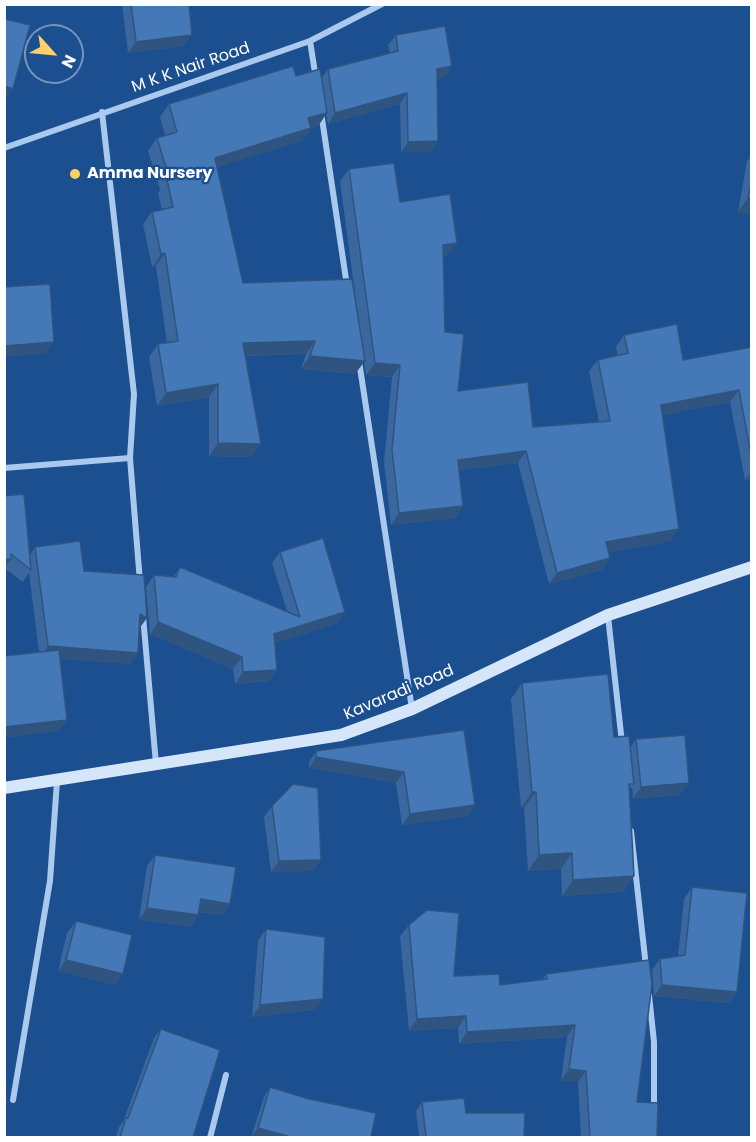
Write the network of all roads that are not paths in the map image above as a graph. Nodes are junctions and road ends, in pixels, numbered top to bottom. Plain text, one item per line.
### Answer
1 (378, 5) edge
2 (310, 40) junction
3 (317, 87) edge
4 (319, 99) edge
5 (102, 112) junction
6 (4, 148) edge
7 (349, 299) edge
8 (358, 357) edge
9 (130, 458) junction
10 (4, 468) edge
11 (752, 567) edge
12 (141, 588) edge
13 (143, 611) edge
14 (608, 615) junction
15 (412, 709) junction
16 (622, 746) edge
17 (156, 765) junction
18 (57, 781) junction
19 (4, 788) edge
20 (631, 828) edge
21 (646, 970) edge
22 (648, 982) edge
23 (226, 1075) dead end
24 (13, 1100) dead end
25 (654, 1113) edge
26 (210, 1137) edge

1 - 2 street, M K K Nair Road
2 - 3 street
2 - 5 street, M K K Nair Road
4 - 7 street
5 - 6 street, M K K Nair Road
5 - 9 street
8 - 15 street
9 - 10 street
9 - 12 street
11 - 14 main road, Kavaradi Road
13 - 17 street
14 - 15 main road, Kavaradi Road
14 - 16 street
15 - 17 main road, Kavaradi Road
17 - 18 main road, Kavaradi Road
18 - 19 main road, Kavaradi Road
18 - 24 street
20 - 21 street
22 - 25 street
23 - 26 street

